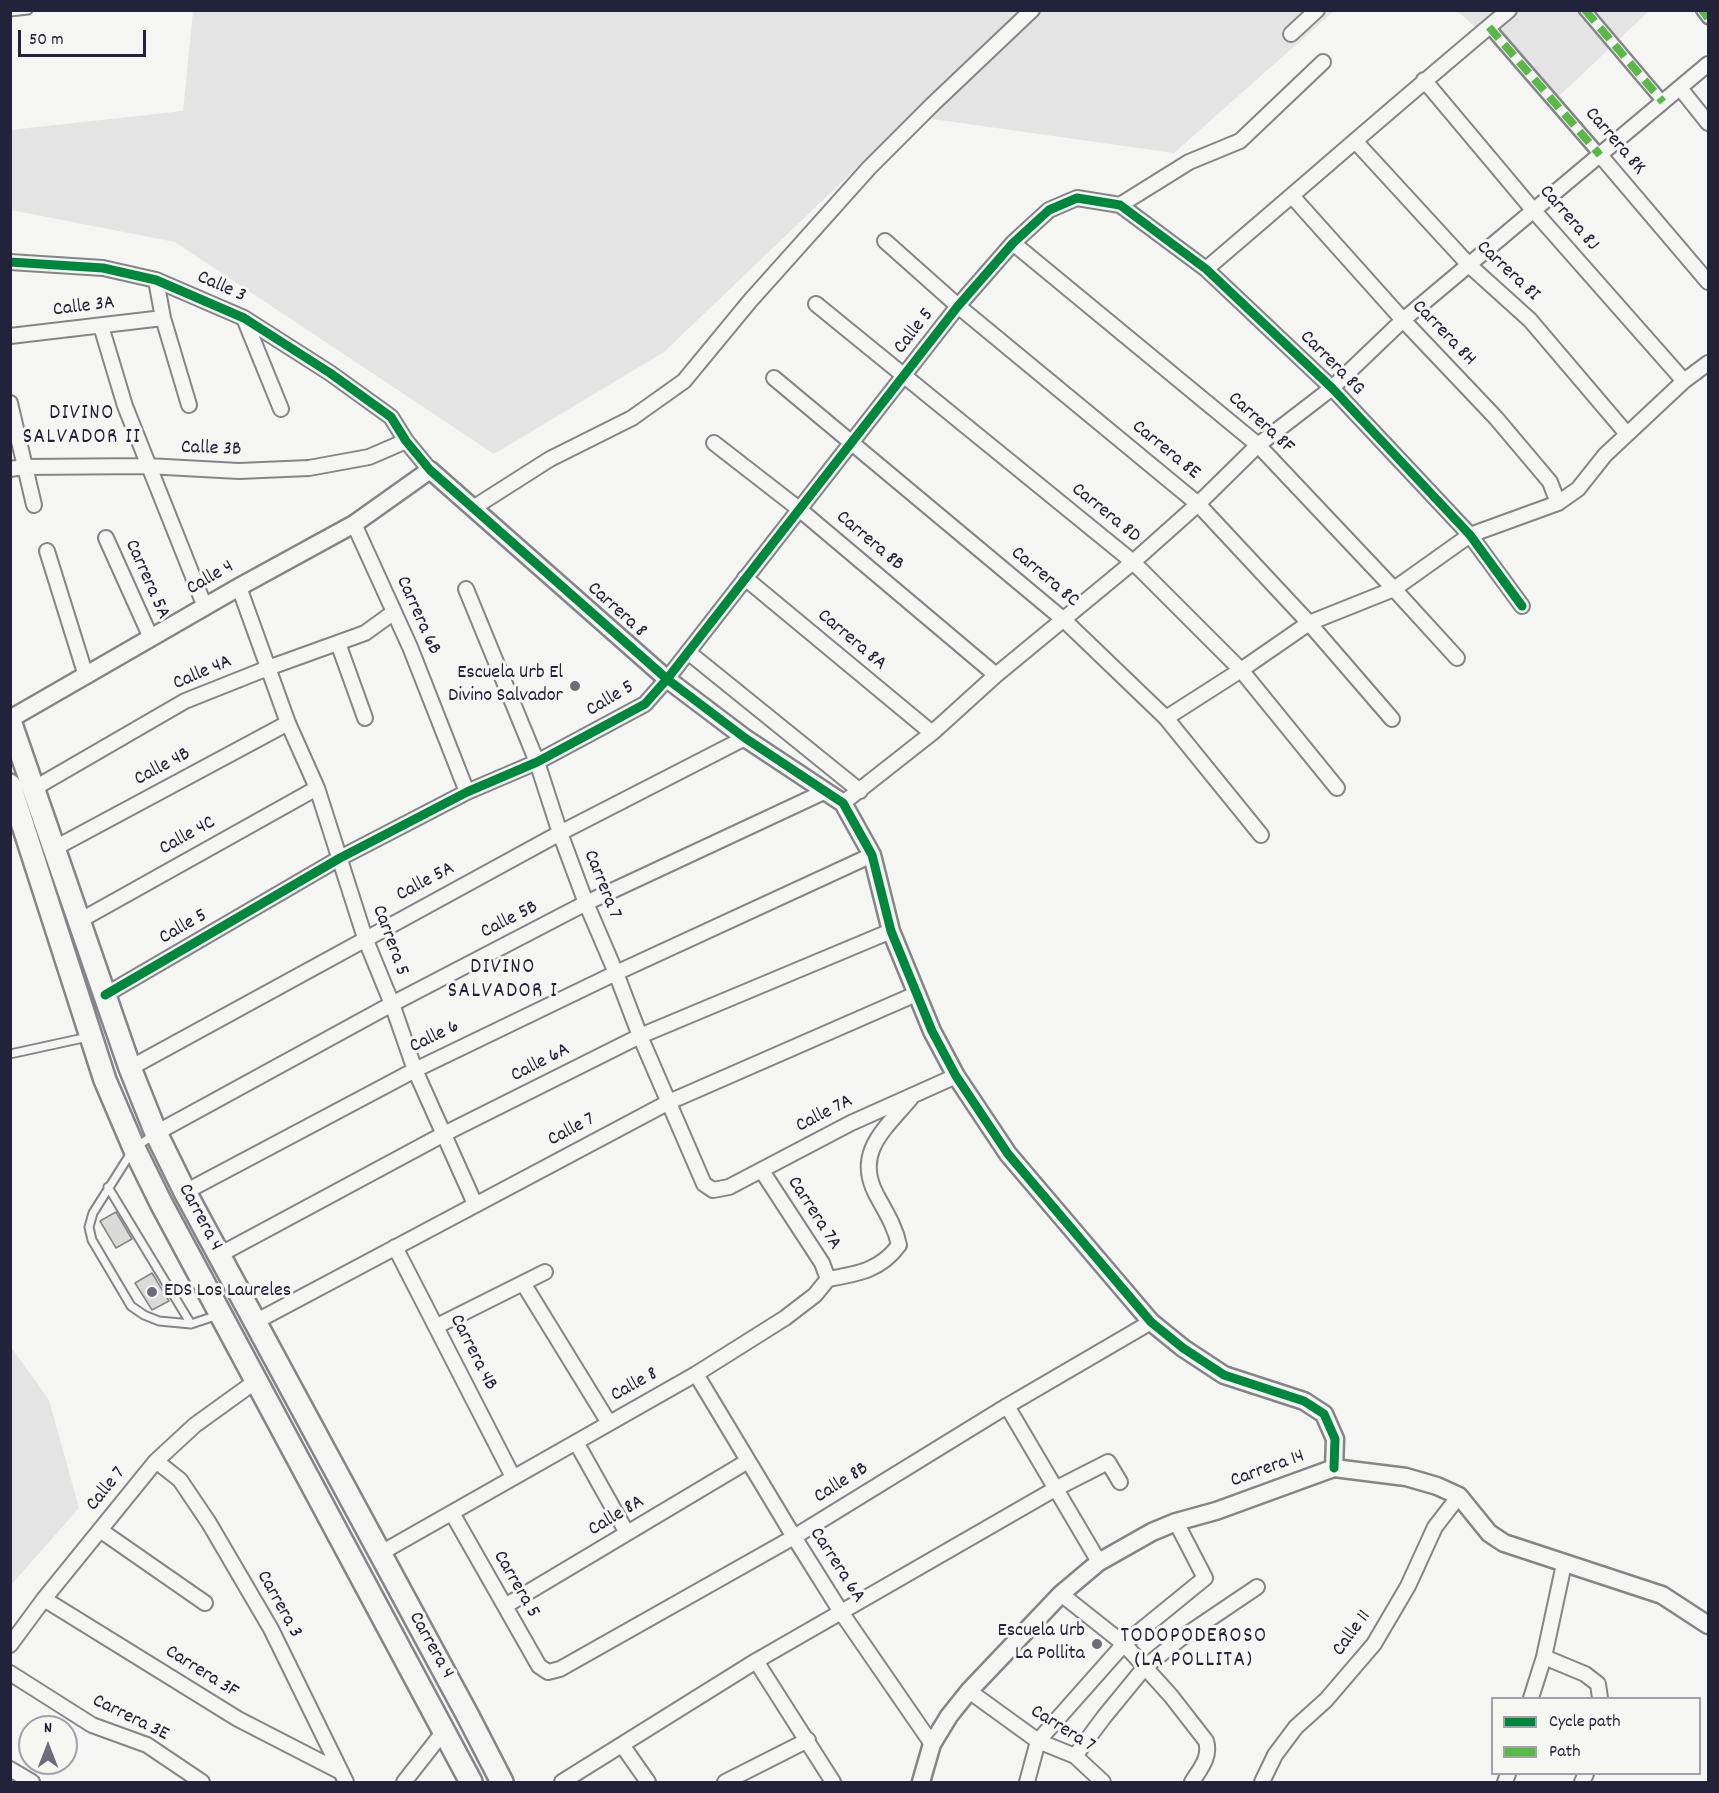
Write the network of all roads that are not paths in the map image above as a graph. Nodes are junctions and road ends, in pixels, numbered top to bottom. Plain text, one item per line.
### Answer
1 (28, 10) edge
2 (1032, 10) edge
3 (1317, 10) edge
4 (1509, 10) edge
5 (1585, 10) edge
6 (1702, 10) edge
7 (10, 12) edge
8 (1708, 18) edge
9 (1490, 27) junction
10 (1291, 34) dead end
11 (1323, 62) dead end
12 (1708, 64) edge
13 (1424, 80) junction
14 (1680, 88) junction
15 (1663, 102) junction
16 (1708, 123) edge
17 (1356, 142) junction
18 (1600, 155) junction
19 (1292, 196) junction
20 (1077, 198) joint
21 (1120, 205) junction
22 (1534, 211) junction
23 (885, 241) dead end
24 (1013, 243) junction
25 (10, 262) edge
26 (1469, 265) junction
27 (1206, 269) junction
28 (156, 280) junction
29 (1708, 282) edge
30 (816, 304) dead end
31 (958, 306) junction
32 (163, 318) junction
33 (244, 318) junction
34 (1403, 321) junction
35 (101, 326) junction
36 (10, 336) edge
37 (1708, 363) edge
38 (904, 374) junction
39 (774, 378) dead end
40 (1684, 381) junction
41 (1332, 388) junction
42 (10, 404) edge
43 (189, 405) dead end
44 (281, 409) dead end
45 (391, 417) joint
46 (1628, 434) junction
47 (406, 441) junction
48 (714, 443) dead end
49 (850, 443) junction
50 (1258, 445) junction
51 (147, 466) junction
52 (17, 468) edge
53 (430, 470) junction
54 (1558, 503) junction
55 (1198, 504) junction
56 (34, 505) dead end
57 (473, 508) junction
58 (799, 509) junction
59 (354, 524) junction
60 (1470, 535) junction
61 (106, 538) dead end
62 (47, 551) dead end
63 (1133, 562) junction
64 (745, 578) junction
65 (239, 587) junction
66 (466, 588) dead end
67 (1394, 588) junction
68 (1522, 606) dead end
69 (206, 607) junction
70 (394, 612) junction
71 (1064, 620) junction
72 (1309, 623) junction
73 (151, 638) junction
74 (338, 643) junction
75 (688, 652) junction
76 (1457, 658) dead end
77 (268, 668) junction
78 (1241, 670) junction
79 (86, 675) junction
80 (996, 675) junction
81 (667, 680) junction
82 (365, 718) dead end
83 (1166, 718) junction
84 (1392, 719) dead end
85 (10, 720) edge
86 (288, 723) junction
87 (933, 733) junction
88 (745, 738) junction
89 (537, 762) junction
90 (10, 785) edge
91 (317, 788) junction
92 (1337, 788) dead end
93 (33, 789) junction
94 (826, 791) junction
95 (860, 791) junction
96 (467, 792) junction
97 (843, 803) junction
98 (560, 833) junction
99 (1261, 835) dead end
100 (56, 848) junction
101 (872, 855) junction
102 (340, 858) junction
103 (586, 903) junction
104 (79, 921) junction
105 (891, 931) junction
106 (365, 938) junction
107 (616, 973) junction
108 (916, 994) junction
109 (105, 995) junction
110 (392, 1004) junction
111 (91, 1036) junction
112 (640, 1036) junction
113 (10, 1054) edge
114 (130, 1068) junction
115 (415, 1070) junction
116 (956, 1076) junction
117 (914, 1095) junction
118 (669, 1102) junction
119 (156, 1133) junction
120 (444, 1134) junction
121 (134, 1148) junction
122 (762, 1171) junction
123 (108, 1187) junction
124 (712, 1190) joint
125 (184, 1192) junction
126 (475, 1204) junction
127 (395, 1247) junction
128 (219, 1255) junction
129 (545, 1272) dead end
130 (828, 1279) junction
131 (523, 1283) junction
132 (221, 1315) junction
133 (255, 1322) junction
134 (1151, 1322) junction
135 (191, 1324) junction
136 (437, 1326) junction
137 (696, 1374) junction
138 (256, 1381) junction
139 (1007, 1406) junction
140 (609, 1424) junction
141 (576, 1442) junction
142 (156, 1461) junction
143 (748, 1461) junction
144 (1334, 1468) junction
145 (513, 1477) junction
146 (1120, 1482) dead end
147 (1055, 1489) junction
148 (1458, 1496) junction
149 (452, 1513) junction
150 (1176, 1522) junction
151 (99, 1530) junction
152 (627, 1533) junction
153 (794, 1537) junction
154 (379, 1554) junction
155 (1099, 1562) junction
156 (1564, 1563) junction
157 (1257, 1587) dead end
158 (1061, 1594) junction
159 (44, 1599) junction
160 (205, 1603) dead end
161 (505, 1606) junction
162 (841, 1611) junction
163 (1708, 1625) edge
164 (1124, 1644) junction
165 (10, 1645) edge
166 (1544, 1657) junction
167 (756, 1661) junction
168 (1145, 1667) junction
169 (548, 1672) joint
170 (10, 1673) edge
171 (969, 1691) junction
172 (1599, 1691) edge
173 (1531, 1697) edge
174 (444, 1731) junction
175 (808, 1740) junction
176 (1038, 1741) junction
177 (933, 1744) junction
178 (622, 1745) junction
179 (1076, 1756) junction
180 (10, 1769) edge
181 (343, 1777) edge
182 (32, 1782) edge
183 (202, 1782) edge
184 (404, 1782) edge
185 (471, 1782) edge
186 (502, 1782) edge
187 (562, 1782) edge
188 (648, 1782) edge
189 (725, 1782) edge
190 (833, 1782) edge
191 (921, 1782) edge
192 (1027, 1782) edge
193 (1103, 1782) edge
194 (1192, 1782) edge
195 (1262, 1782) edge

1 - 7 lane
2 - 57 street
3 - 10 street
4 - 9 street
5 - 15 street
6 - 8 street
9 - 13 street
9 - 18 street, Carrera 8K
11 - 21 street
12 - 14 street
13 - 17 street
13 - 22 street, Carrera 8J
14 - 15 street
14 - 16 street
15 - 18 street
17 - 19 street
17 - 26 street, Carrera 8I
18 - 22 street
18 - 29 street, Carrera 8K
19 - 27 street
19 - 34 street, Carrera 8H
20 - 21 street, Carrera 8G
20 - 24 street, Calle 5
21 - 27 street, Carrera 8G
22 - 26 street
22 - 40 street, Carrera 8J
23 - 31 street, Carrera 8E
24 - 31 street, Calle 5
24 - 50 street, Carrera 8F
25 - 28 street, Calle 3
26 - 34 street
26 - 46 street, Carrera 8I
27 - 41 street, Carrera 8G
28 - 32 street
28 - 33 street, Calle 3
30 - 38 street, Carrera 8D
31 - 38 street, Calle 5
31 - 55 street, Carrera 8E
32 - 35 street, Calle 3A
32 - 43 street
33 - 44 street
33 - 45 street, Calle 3
34 - 41 street
34 - 54 street, Carrera 8H
35 - 36 street, Calle 3A
35 - 51 street
37 - 40 street
38 - 49 street, Calle 5
38 - 63 street, Carrera 8D
39 - 49 street, Carrera 8C
40 - 46 street
41 - 50 street
41 - 60 street, Carrera 8G
42 - 52 street
45 - 47 street, Carrera 8
46 - 54 street
47 - 51 street, Calle 3B
47 - 53 street, Carrera 8
48 - 58 street, Carrera 8B
49 - 58 street, Calle 5
49 - 71 street, Carrera 8C
50 - 55 street
50 - 67 street, Carrera 8F
51 - 52 street, Calle 3B
51 - 69 street
52 - 56 street
53 - 57 street, Carrera 8
53 - 59 street, Calle 4
54 - 60 street
55 - 63 street
55 - 72 street, Carrera 8E
57 - 81 street, Carrera 8
58 - 64 street, Calle 5
58 - 80 street, Carrera 8B
59 - 65 street, Calle 4
59 - 70 street, Carrera 6B
60 - 67 street
60 - 68 street, Carrera 8G
61 - 73 street, Carrera 5A
62 - 79 street
63 - 71 street
63 - 78 street, Carrera 8D
64 - 75 street, Calle 5
64 - 87 street, Carrera 8A
65 - 69 street, Calle 4
65 - 77 street, Carrera 5
66 - 89 street, Carrera 7
67 - 72 street
67 - 76 street, Carrera 8F
69 - 73 street, Calle 4
70 - 74 street, Calle 4A
70 - 96 street, Carrera 6B
71 - 80 street
71 - 83 street, Carrera 8C
72 - 78 street
72 - 84 street, Carrera 8E
73 - 79 street, Calle 4
74 - 77 street, Calle 4A
74 - 82 street
75 - 81 street, Calle 5
75 - 95 street
77 - 86 street, Carrera 5
77 - 93 street, Calle 4A
78 - 83 street
78 - 92 street, Carrera 8D
79 - 85 street, Calle 4
80 - 87 street
81 - 88 street, Carrera 8
81 - 89 street, Calle 5
83 - 99 street, Carrera 8C
85 - 93 main road, Carrera 4
86 - 91 street, Carrera 5
86 - 100 street, Calle 4B
87 - 95 street
88 - 94 street, Carrera 8
88 - 98 street, Calle 5A
89 - 96 street, Calle 5
89 - 98 street, Carrera 7
90 - 111 main road, Carrera 4
91 - 102 street, Carrera 5
91 - 104 street, Calle 4C
93 - 100 main road, Carrera 4
94 - 97 street, Carrera 8
94 - 103 street, Calle 5B
95 - 97 street
96 - 102 street, Calle 5
97 - 101 street
98 - 103 street, Carrera 7
98 - 106 street, Calle 5A
100 - 104 main road, Carrera 4
101 - 105 street
101 - 107 street, Calle 6
102 - 106 street, Carrera 5
102 - 109 street, Calle 5
103 - 107 street, Carrera 7
103 - 110 street, Calle 5B
104 - 109 main road, Carrera 4
105 - 108 street
105 - 112 street, Calle 6A
106 - 110 street, Carrera 5
106 - 114 street, Calle 5A
107 - 112 street, Carrera 7
107 - 115 street, Calle 6
108 - 116 street
108 - 118 street, Calle 7
109 - 114 main road, Carrera 4
110 - 115 street, Carrera 5
110 - 119 street, Calle 5B
111 - 113 lane
111 - 121 main road, Carrera 4
112 - 118 street, Carrera 7
112 - 120 street, Calle 6A
114 - 119 main road, Carrera 4
115 - 120 street, Carrera 5
115 - 125 street, Calle 6
116 - 117 street, Calle 7A
116 - 134 street
117 - 122 street, Calle 7A
117 - 130 street
118 - 124 street, Carrera 7
118 - 126 street, Calle 7
119 - 121 lane
119 - 125 main road, Carrera 4
120 - 126 street, Carrera 5
120 - 128 street, Calle 6A
121 - 123 lane
121 - 132 main road, Carrera 4
122 - 124 street, Calle 7A
122 - 130 street, Carrera 7A
123 - 135 lane
123 - 135 lane
125 - 128 main road, Carrera 4
126 - 127 street, Calle 7
127 - 133 street, Calle 7
127 - 136 street, Carrera 4B
128 - 133 main road, Carrera 4
129 - 131 street
130 - 137 street, Calle 8
131 - 136 street
131 - 140 street
132 - 135 lane
132 - 138 main road, Carrera 4
133 - 154 main road, Carrera 4
134 - 139 street, Calle 8B
134 - 144 street
136 - 145 street, Carrera 4B
137 - 140 street, Calle 8
137 - 143 street, Carrera 6A
138 - 142 street, Calle 7
138 - 174 main road, Carrera 4
139 - 147 street
139 - 153 street, Calle 8B
140 - 141 street, Calle 8
141 - 145 street, Calle 8
141 - 152 street
142 - 151 street, Calle 7
142 - 181 street, Carrera 3
143 - 152 street, Calle 8A
143 - 153 street, Carrera 6A
144 - 148 street, Carrera 14
144 - 150 street, Carrera 14
145 - 149 street, Calle 8
146 - 147 street
147 - 155 street
147 - 162 street
148 - 156 street, Carrera 14
148 - 195 street, Calle 11
149 - 154 street, Calle 8
149 - 161 street, Carrera 5
150 - 155 street, Carrera 14
150 - 164 street
151 - 159 street, Calle 7
151 - 160 street
152 - 161 street, Calle 8A
153 - 162 street, Carrera 6A
153 - 169 street, Calle 8B
154 - 186 main road, Carrera 4
155 - 158 street, Carrera 14
156 - 163 street, Carrera 14
156 - 166 street
157 - 168 street
158 - 164 street
158 - 171 street, Carrera 14
159 - 165 street, Calle 7
159 - 181 street, Carrera 3F
161 - 169 street, Carrera 5
162 - 167 street
162 - 177 street, Carrera 6A
164 - 168 street
164 - 176 street
166 - 172 street
166 - 173 street
167 - 175 street
167 - 178 street
168 - 179 street
168 - 194 street
170 - 183 street, Carrera 3E
171 - 176 street, Carrera 7
171 - 177 street, Carrera 14
174 - 184 street
174 - 185 main road, Carrera 4
175 - 189 street
175 - 190 street
176 - 179 street, Carrera 7
176 - 192 street
177 - 191 street, Carrera 14
178 - 187 street
178 - 188 street
179 - 193 street, Carrera 7
180 - 182 street

